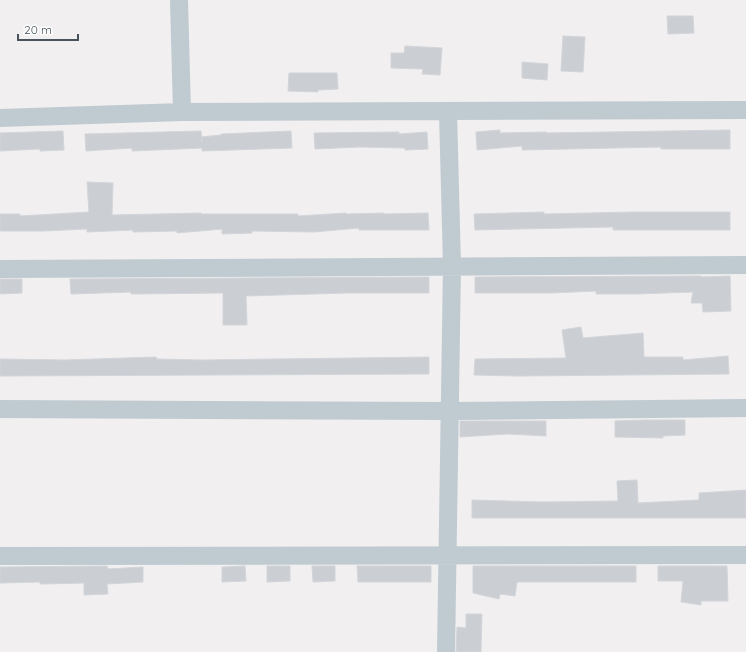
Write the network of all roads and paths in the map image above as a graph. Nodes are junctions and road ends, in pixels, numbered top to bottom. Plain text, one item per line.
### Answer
1 (180, 0) edge
2 (746, 110) edge
3 (182, 112) junction
4 (448, 112) junction
5 (0, 118) edge
6 (746, 265) edge
7 (452, 266) junction
8 (0, 270) edge
9 (746, 408) edge
10 (0, 409) edge
11 (450, 411) junction
12 (746, 555) edge
13 (0, 556) edge
14 (449, 556) junction
15 (446, 652) edge

1 - 3 street
2 - 4 street
3 - 4 street
3 - 5 street
4 - 7 street
6 - 7 street
7 - 8 street
7 - 11 street
9 - 11 street
10 - 11 street
11 - 14 street
12 - 14 street
13 - 14 street
14 - 15 street

